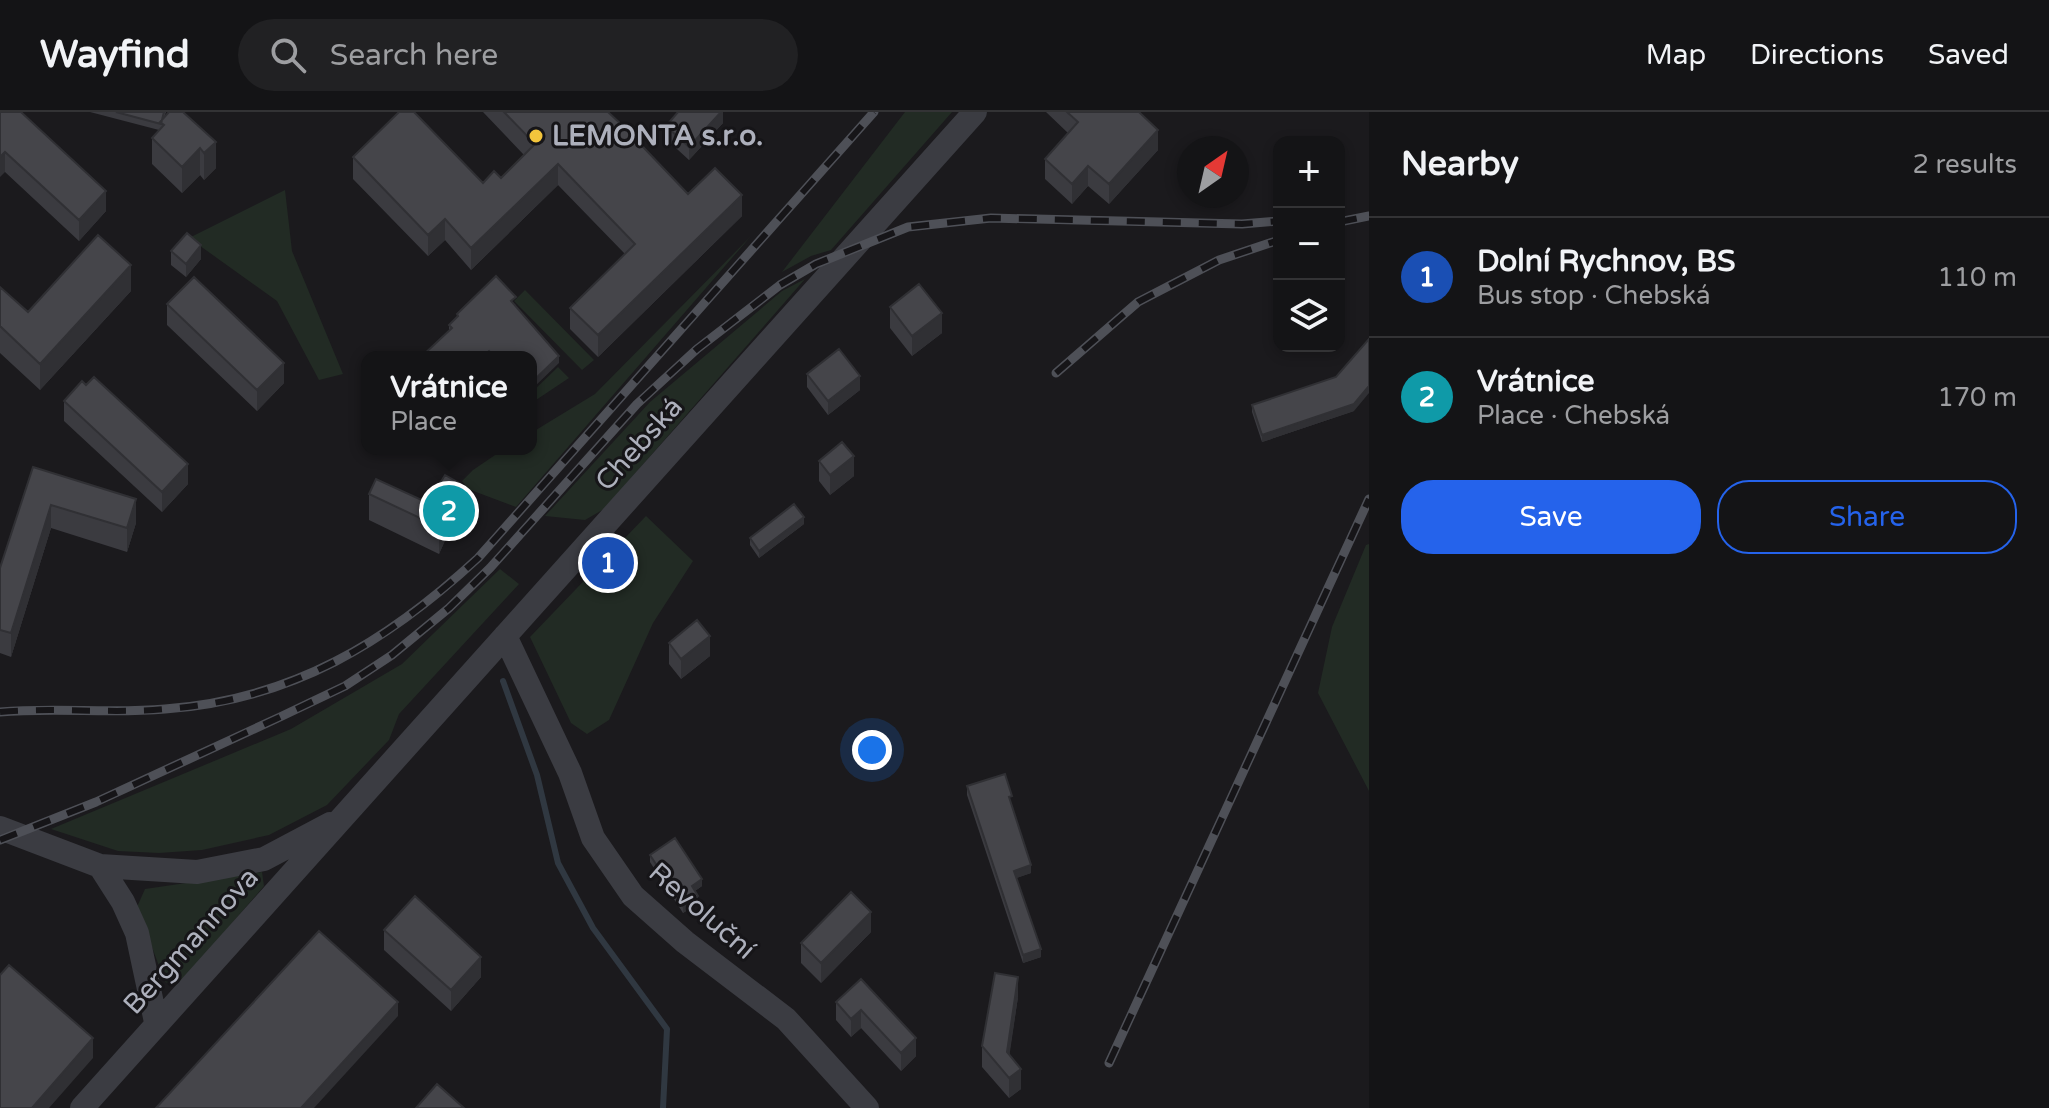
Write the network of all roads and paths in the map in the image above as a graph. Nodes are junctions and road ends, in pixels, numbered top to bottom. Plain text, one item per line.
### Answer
1 (975, 112) edge
2 (505, 636) junction
3 (346, 815) junction
4 (0, 828) edge
5 (100, 866) junction
6 (156, 1022) junction
7 (82, 1108) edge
8 (867, 1108) edge

1 - 2 street, Chebská
2 - 3 street, Chebská
2 - 8 street, Revoluční
3 - 5 street
3 - 6 street, Bergmannova
4 - 5 street
5 - 6 street
6 - 7 street, Bergmannova

